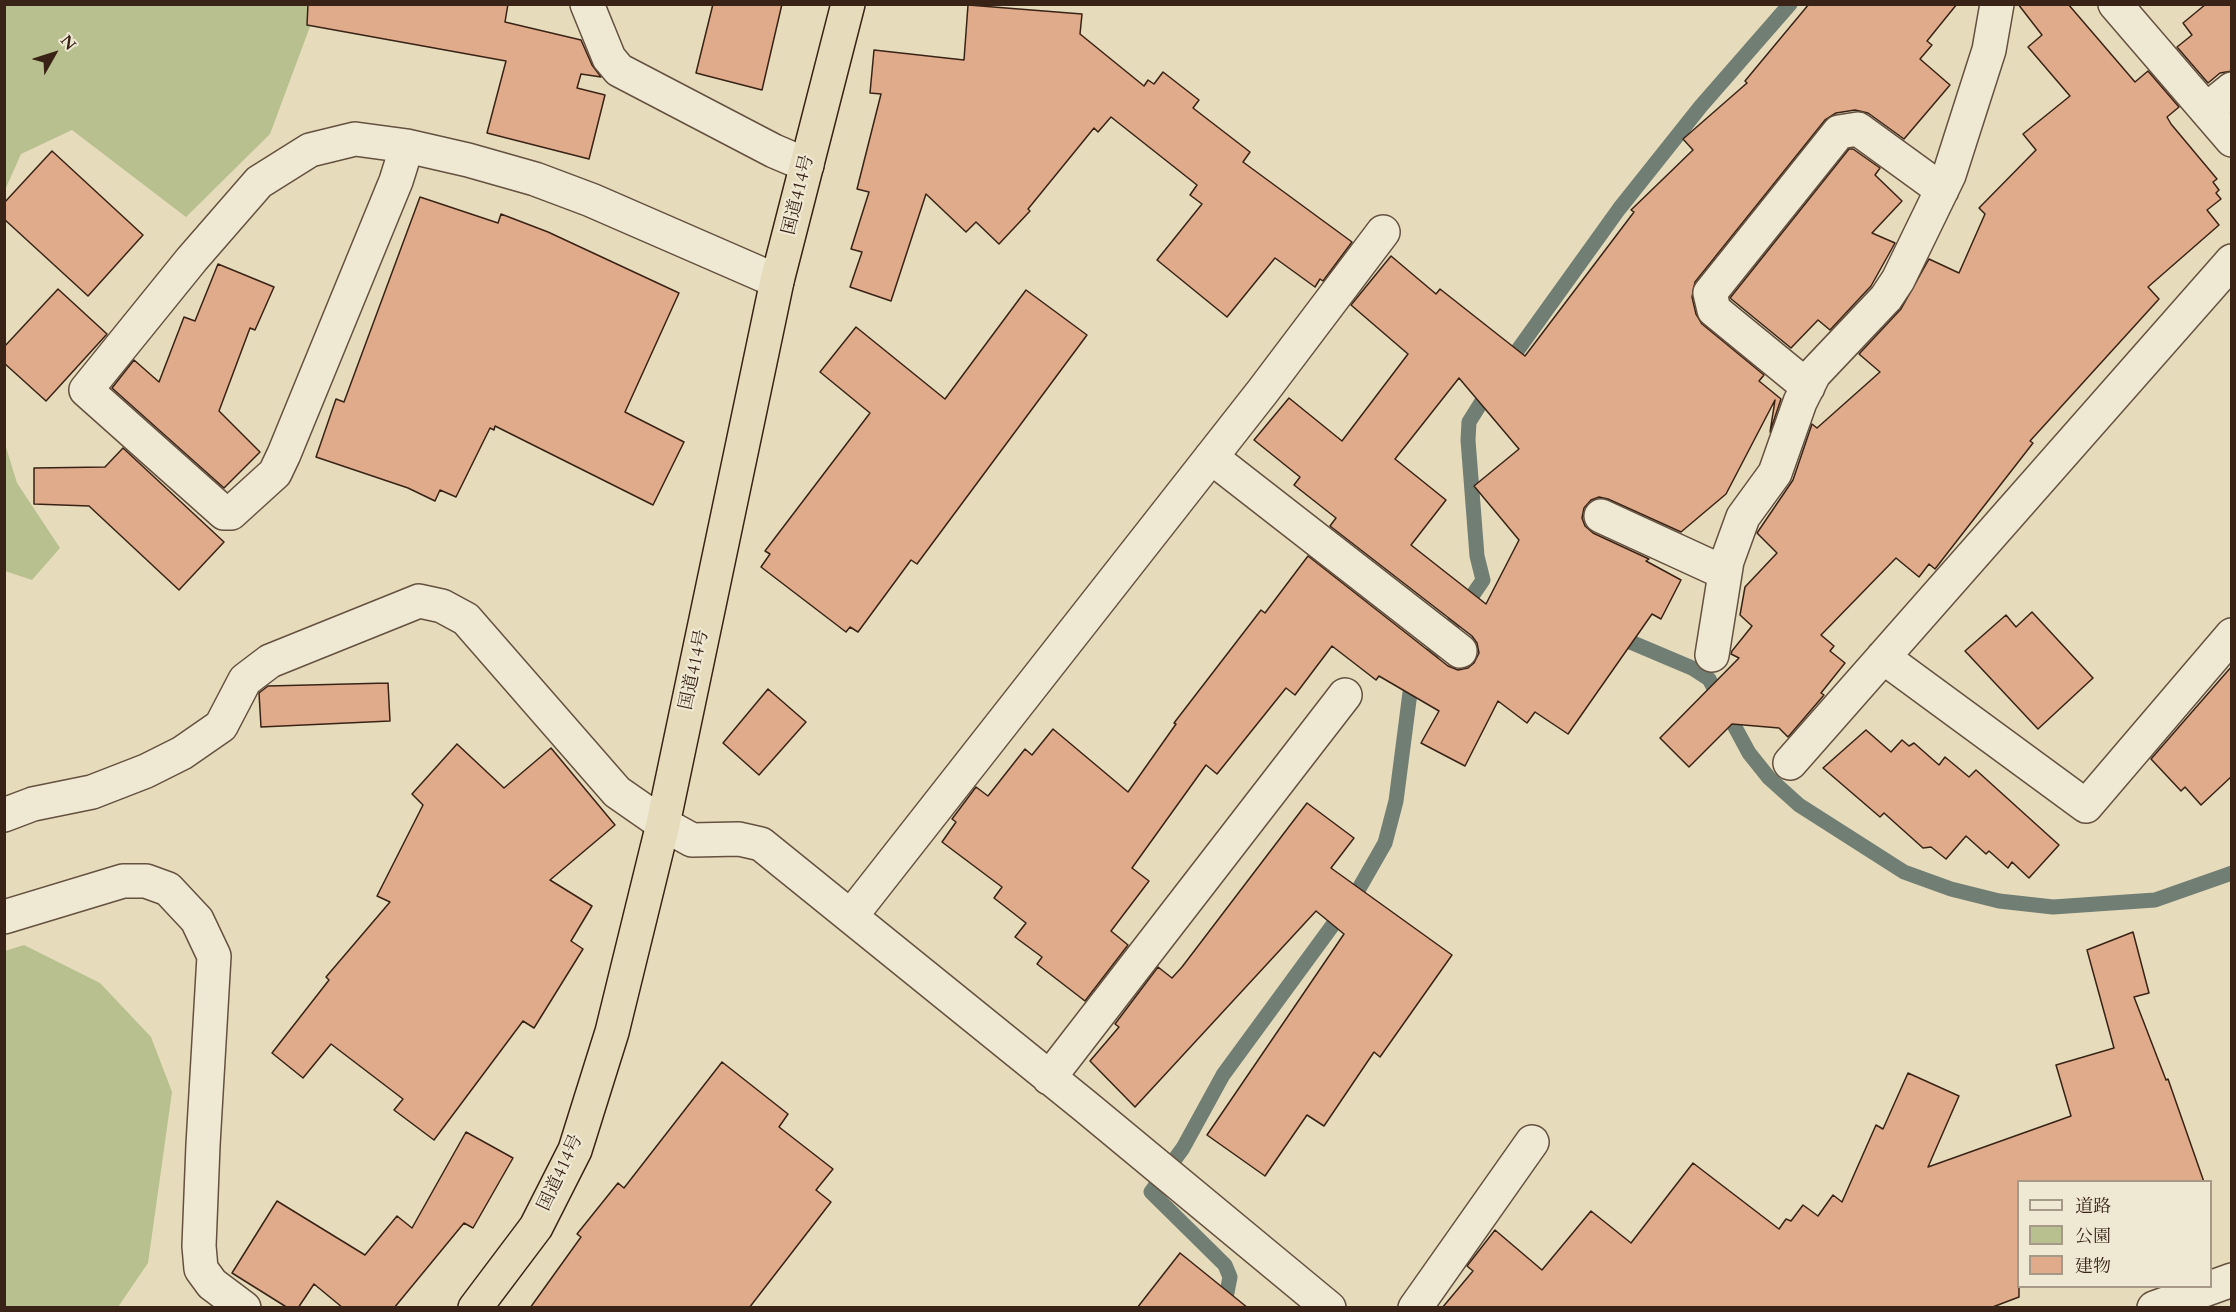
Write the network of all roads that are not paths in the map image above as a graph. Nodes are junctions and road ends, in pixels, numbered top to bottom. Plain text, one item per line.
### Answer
1 (587, 4) edge
2 (848, 4) edge
3 (1997, 4) edge
4 (2115, 4) edge
5 (2232, 89) edge
6 (2206, 110) junction
7 (2232, 140) edge
8 (407, 147) junction
9 (807, 165) junction
10 (1942, 190) junction
11 (1383, 232) dead end
12 (2232, 261) edge
13 (777, 281) junction
14 (1808, 387) junction
15 (1211, 457) junction
16 (1601, 516) dead end
17 (1725, 573) junction
18 (2232, 635) edge
19 (1449, 642) dead end
20 (1712, 655) dead end
21 (1883, 657) junction
22 (1345, 695) dead end
23 (1790, 763) dead end
24 (4, 816) edge
25 (663, 824) junction
26 (851, 916) junction
27 (4, 917) edge
28 (1049, 1078) junction
29 (1532, 1142) dead end
30 (2232, 1280) edge
31 (2212, 1287) edge
32 (2210, 1288) edge
33 (244, 1308) edge
34 (475, 1308) edge
35 (1329, 1308) edge
36 (1415, 1308) edge
37 (2154, 1308) edge

1 - 9 street
2 - 9 highway, 国道414号
3 - 10 street
4 - 6 street
5 - 6 street
6 - 7 street
8 - 8 street
8 - 13 street
9 - 13 highway, 国道414号
10 - 14 street
10 - 14 street
11 - 15 street
12 - 21 street
13 - 25 highway, 国道414号
14 - 17 street
15 - 19 street
15 - 26 street
16 - 17 street
17 - 20 street
18 - 21 street
21 - 23 street
22 - 28 street
24 - 25 street
25 - 26 street
25 - 34 highway, 国道414号
26 - 28 street
27 - 33 street
28 - 35 street
29 - 36 street
30 - 31 street
32 - 37 street

